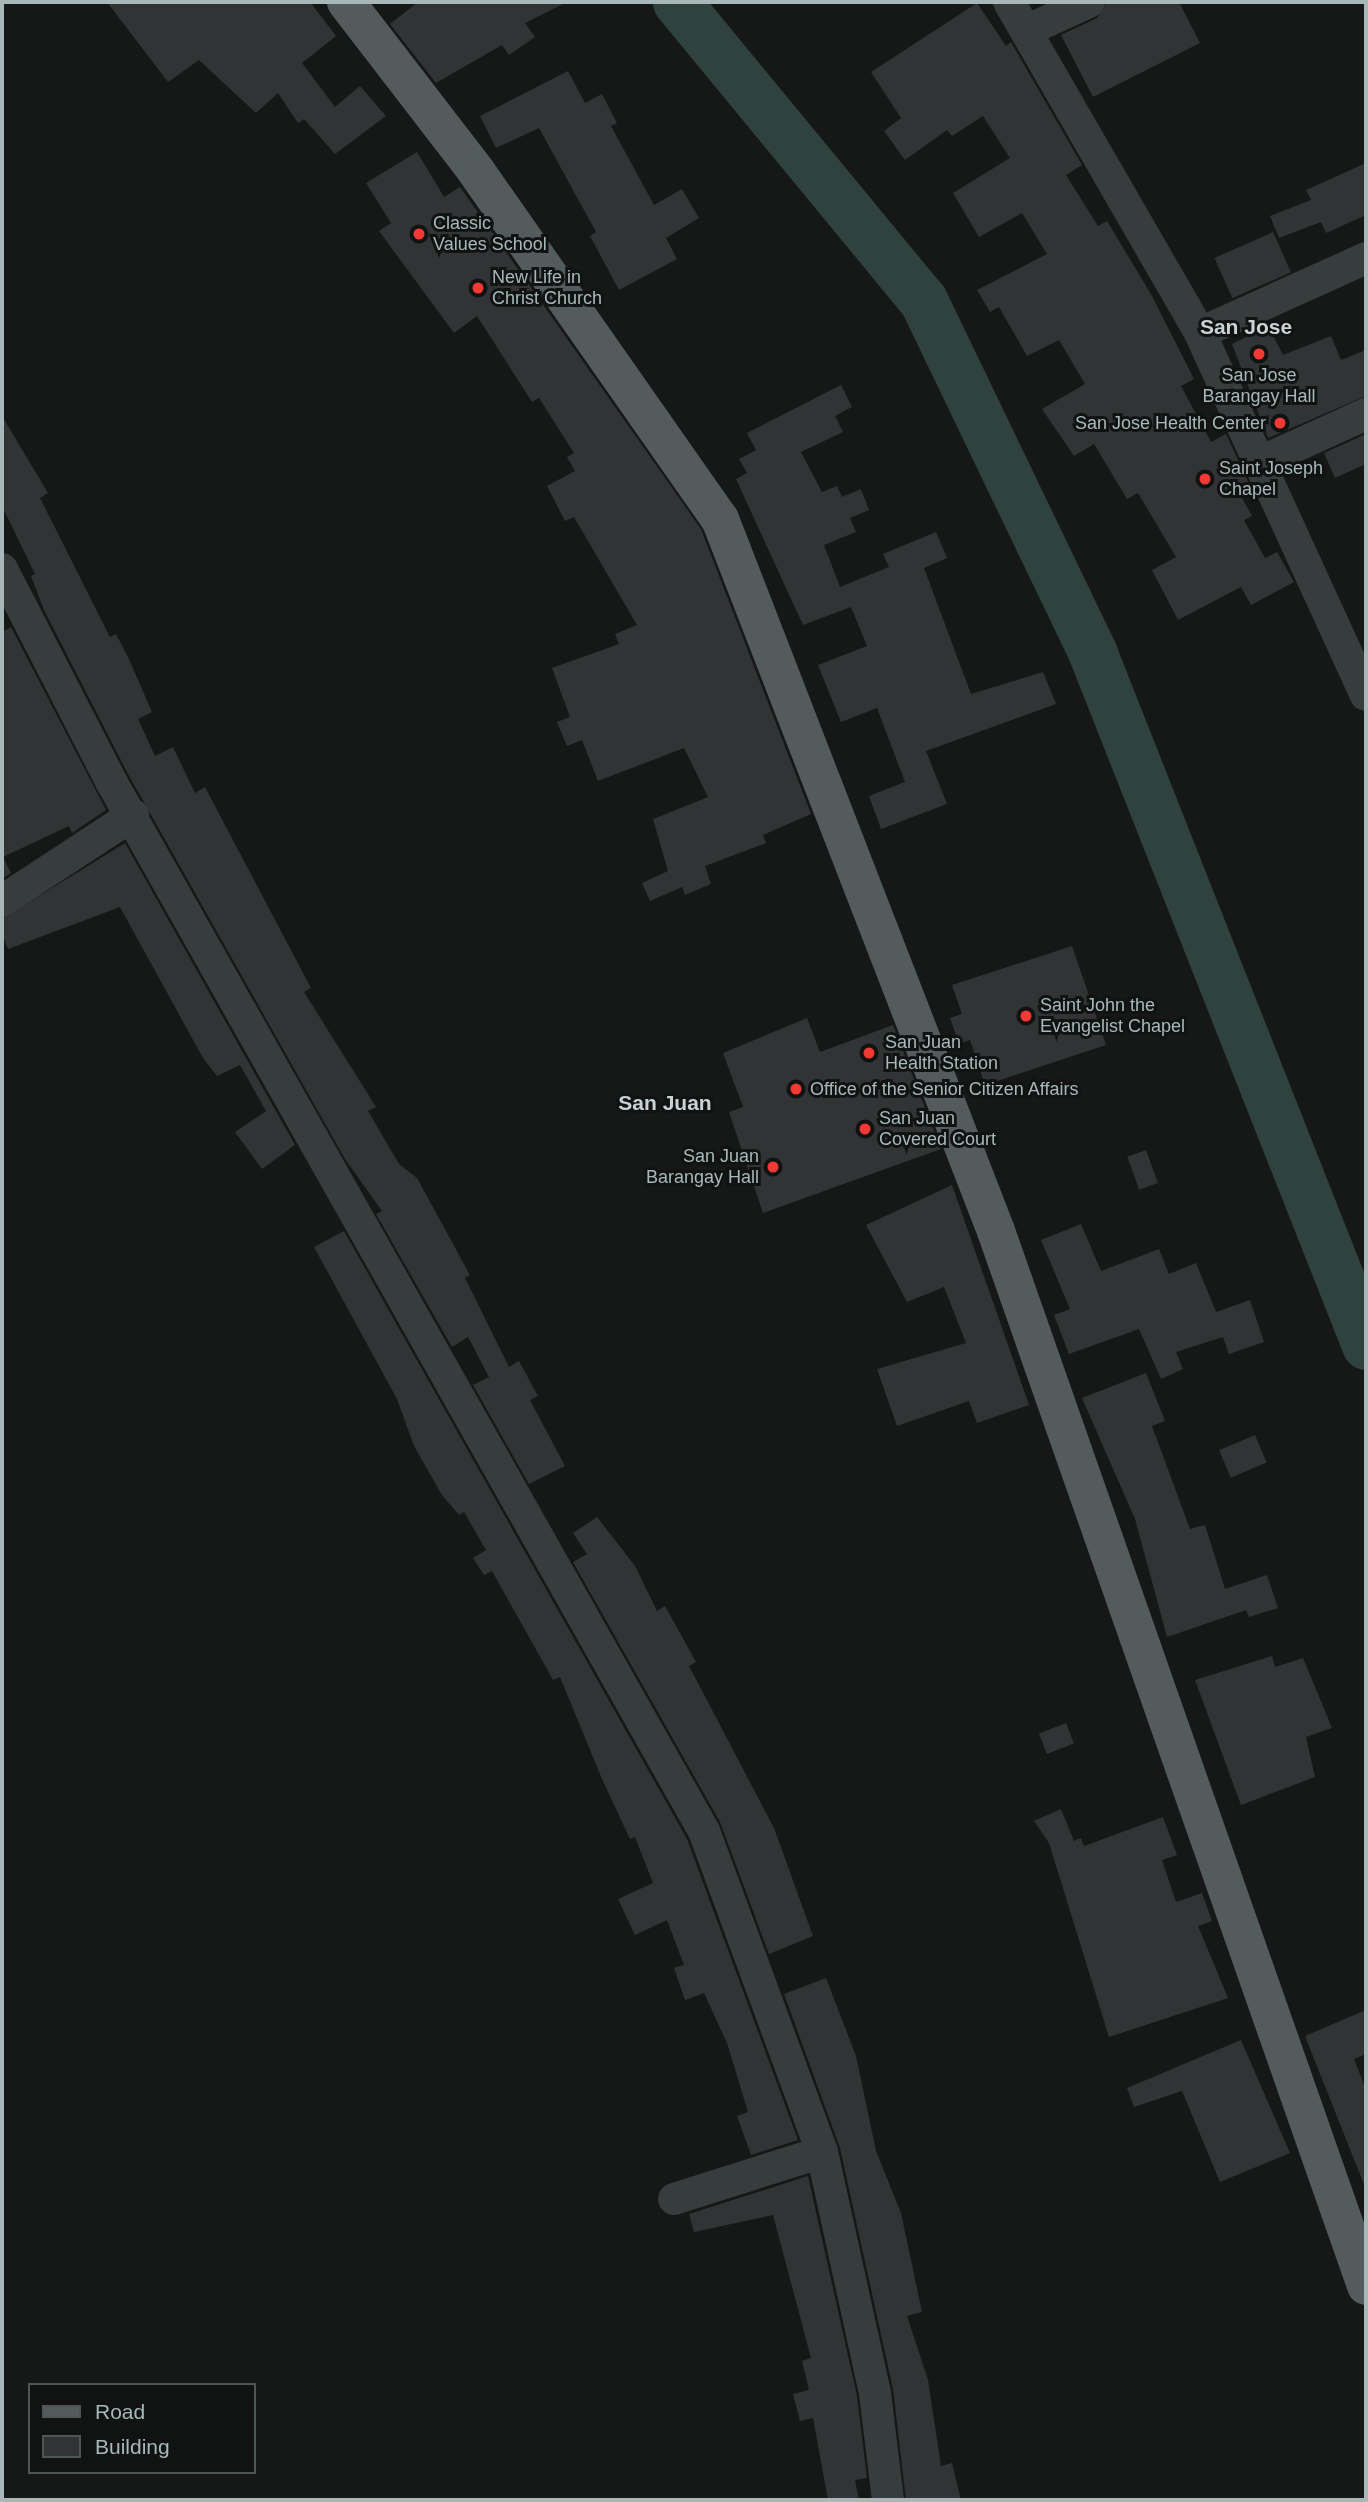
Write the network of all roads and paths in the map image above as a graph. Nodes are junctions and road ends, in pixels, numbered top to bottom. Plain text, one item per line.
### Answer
1 (346, 2) edge
2 (1009, 2) edge
3 (1089, 2) edge
4 (1028, 30) junction
5 (1366, 258) edge
6 (1200, 333) junction
7 (1366, 414) edge
8 (1258, 463) junction
9 (2, 569) edge
10 (1363, 682) edge
11 (133, 815) junction
12 (2, 901) edge
13 (822, 2152) junction
14 (674, 2199) dead end
15 (1366, 2286) edge
16 (888, 2500) edge

1 - 15 main road
2 - 4 street
3 - 4 street
4 - 6 street
5 - 6 street
6 - 8 street
7 - 8 street
8 - 10 street
9 - 11 street
11 - 12 street
11 - 13 street
13 - 14 street
13 - 16 street

